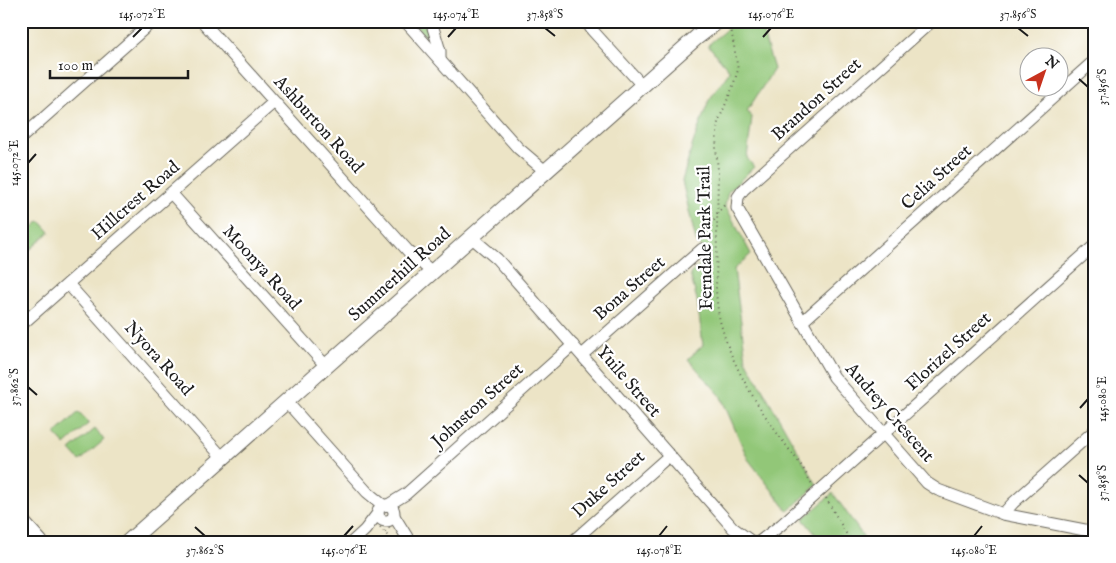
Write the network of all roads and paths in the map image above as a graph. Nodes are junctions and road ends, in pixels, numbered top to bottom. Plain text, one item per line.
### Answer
1 (154, 21) edge
2 (202, 21) edge
3 (405, 21) edge
4 (431, 21) edge
5 (586, 21) edge
6 (710, 21) edge
7 (718, 21) edge
8 (729, 21) edge
9 (932, 21) edge
10 (697, 37) junction
11 (440, 60) junction
12 (1095, 60) edge
13 (642, 85) junction
14 (274, 102) junction
15 (21, 138) edge
16 (542, 174) junction
17 (171, 193) junction
18 (726, 203) dead end
19 (739, 211) joint
20 (717, 215) junction
21 (475, 233) junction
22 (1095, 245) edge
23 (698, 247) joint
24 (428, 275) junction
25 (68, 284) junction
26 (802, 322) junction
27 (21, 325) edge
28 (573, 345) junction
29 (582, 355) junction
30 (326, 366) junction
31 (286, 401) junction
32 (1095, 430) edge
33 (883, 434) junction
34 (670, 455) junction
35 (223, 458) junction
36 (819, 491) junction
37 (1003, 514) junction
38 (385, 515) junction
39 (21, 521) edge
40 (781, 526) junction
41 (733, 528) junction
42 (1095, 532) edge
43 (408, 539) edge
44 (34, 540) edge
45 (128, 542) edge
46 (352, 542) edge
47 (393, 542) edge
48 (572, 542) edge
49 (743, 542) edge
50 (752, 542) edge
51 (759, 542) edge
52 (766, 542) edge
53 (850, 542) edge

1 - 15 street
2 - 14 street, Ashburton Road
3 - 11 street
4 - 11 street
5 - 13 street
6 - 10 main road, Summerhill Road
7 - 10 main road, Summerhill Road
8 - 20 path, Ferndale Park Trail
9 - 19 street, Brandon Street
10 - 13 main road, Summerhill Road
11 - 16 street
12 - 26 street, Celia Street
13 - 16 main road, Summerhill Road
14 - 17 street, Hillcrest Road
14 - 24 street, Ashburton Road
16 - 21 main road, Summerhill Road
17 - 25 street, Hillcrest Road
17 - 30 street, Moonya Road
18 - 20 path
19 - 26 street, Audrey Crescent
20 - 23 path
20 - 36 path, Ferndale Park Trail
21 - 24 main road, Summerhill Road
21 - 28 street, Yuile Street
22 - 33 street, Florizel Street
23 - 29 street, Bona Street
24 - 30 main road, Summerhill Road
25 - 27 street, Hillcrest Road
25 - 35 street, Nyora Road
26 - 33 street, Audrey Crescent
28 - 29 street, Yuile Street
28 - 38 street, Johnston Street
29 - 34 street, Yuile Street
30 - 31 main road, Summerhill Road
31 - 35 main road, Summerhill Road
31 - 38 street
32 - 37 street
33 - 36 street, Florizel Street
33 - 37 street, Audrey Crescent
34 - 41 street, Yuile Street
34 - 48 street, Duke Street
35 - 45 main road, Summerhill Road
36 - 40 street, Florizel Street
36 - 53 path, Ferndale Park Trail
37 - 42 street, Audrey Crescent
38 - 43 street
38 - 46 street, Johnston Street
38 - 47 path
39 - 44 main road
40 - 51 street, Florizel Street
40 - 52 street, Florizel Street
41 - 49 street, Yuile Street
41 - 50 street, Yuile Street

